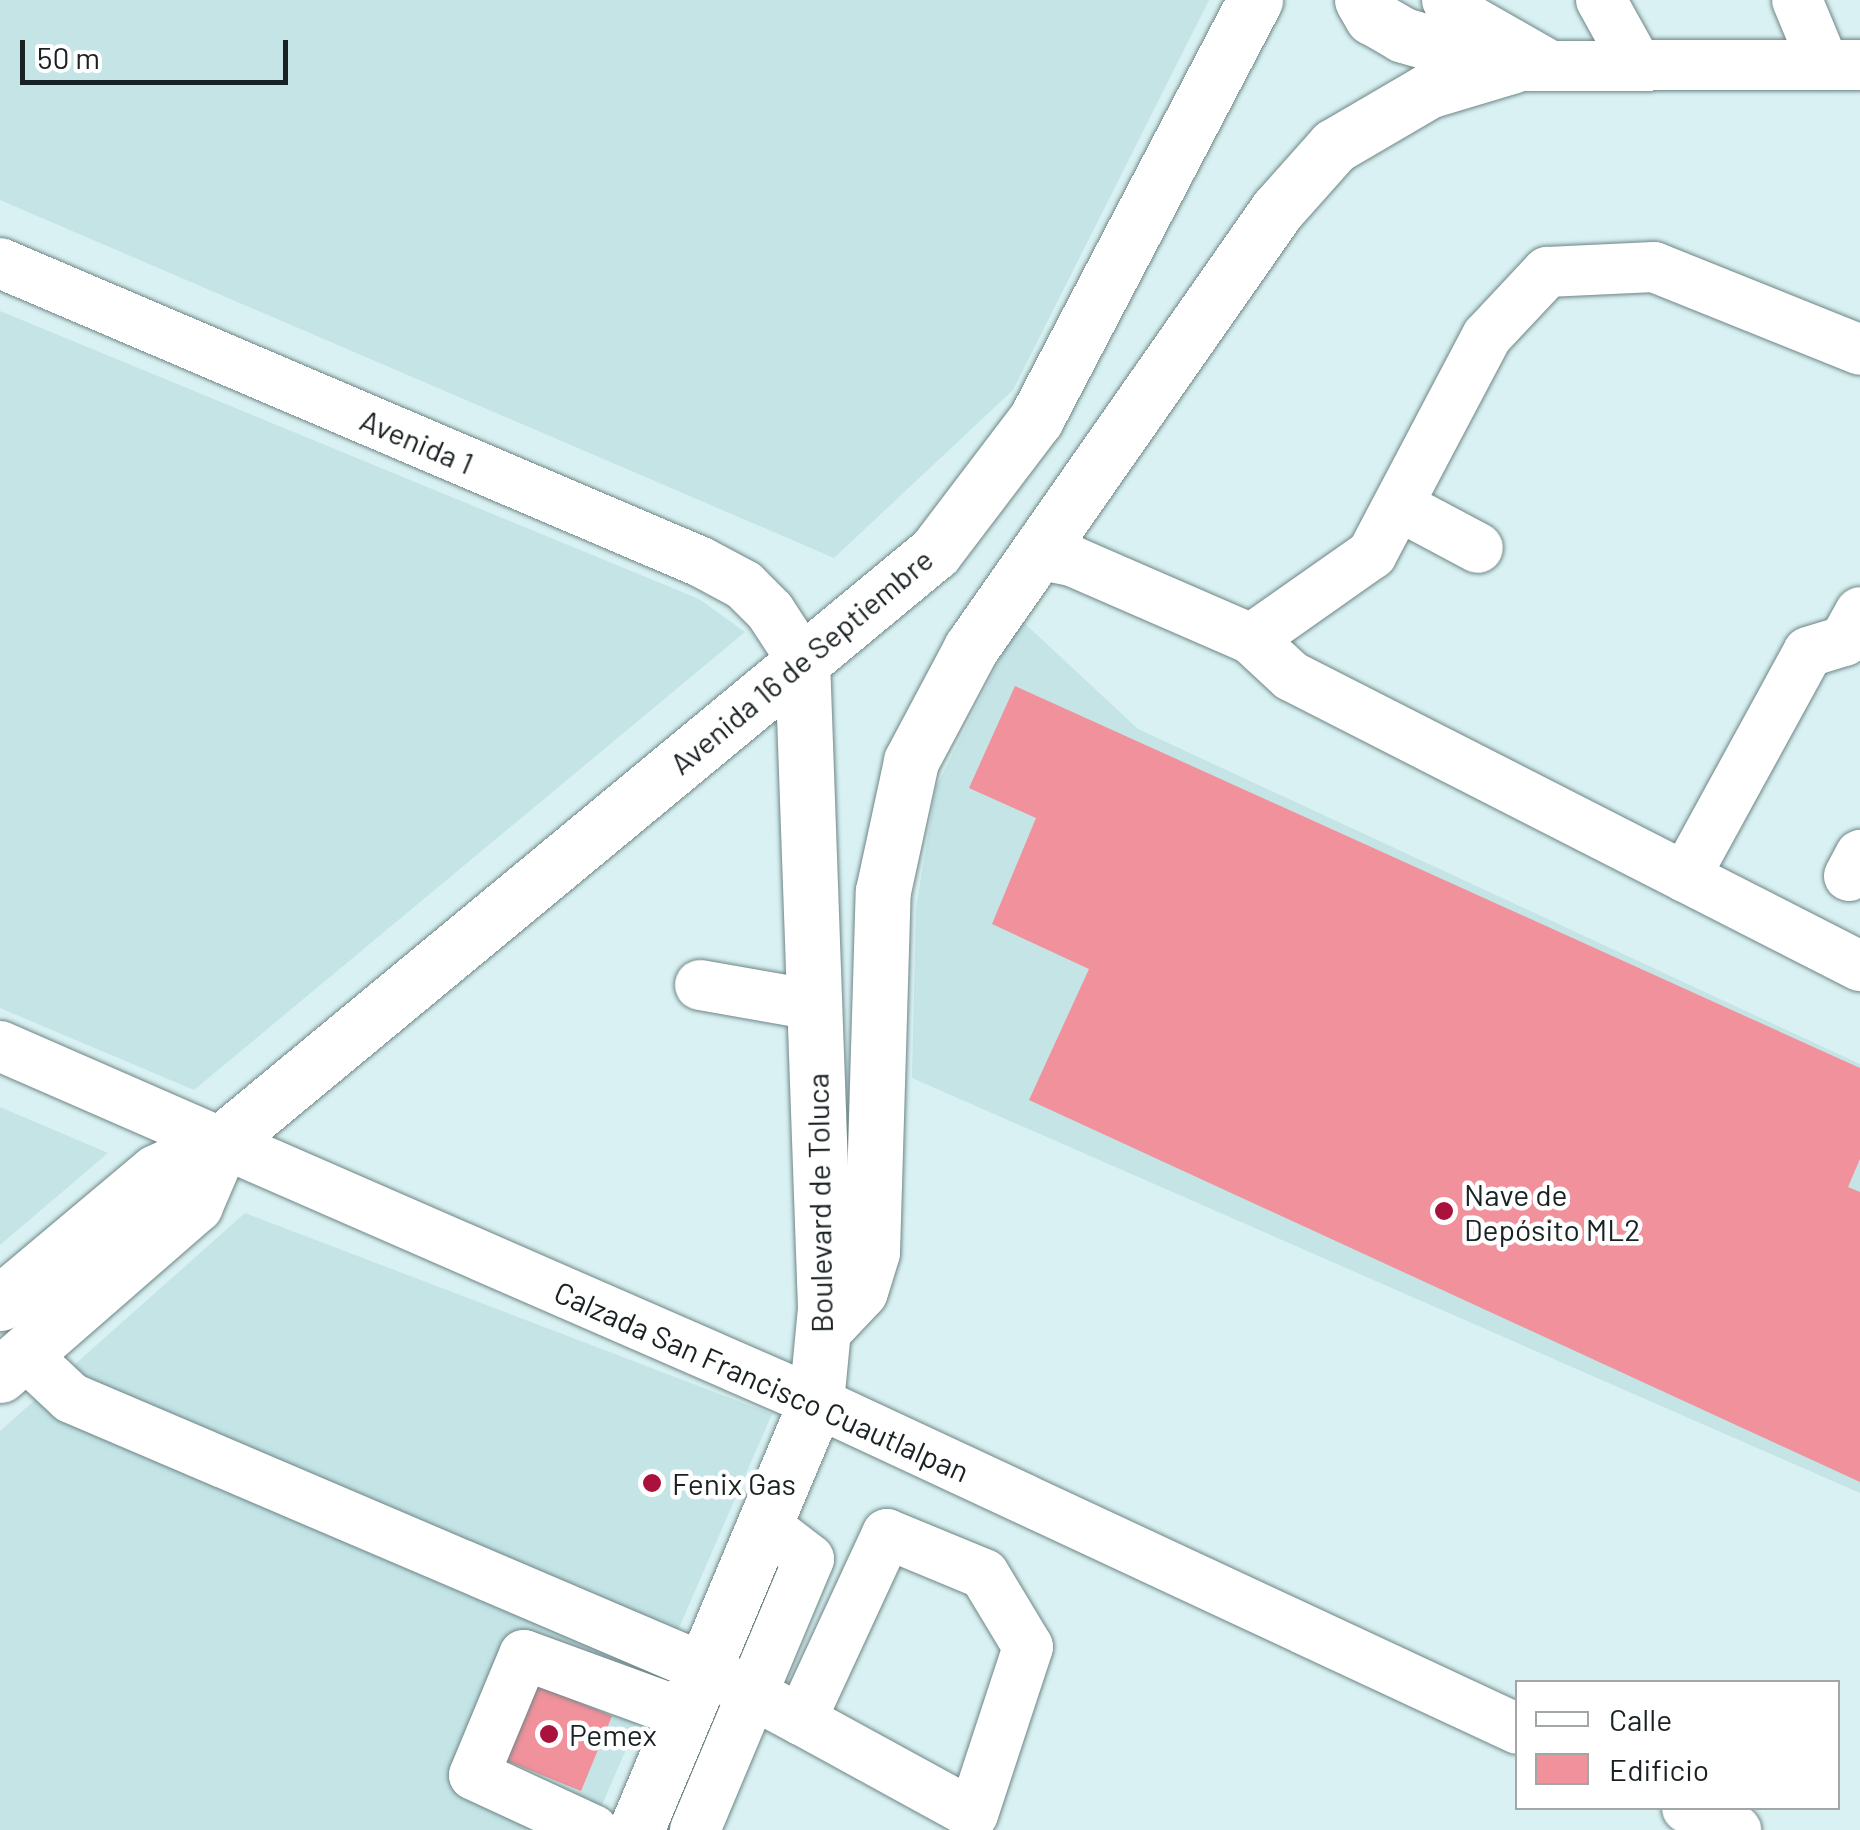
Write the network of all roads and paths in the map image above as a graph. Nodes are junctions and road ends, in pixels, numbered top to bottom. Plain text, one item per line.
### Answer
1 (1256, 0) edge
2 (1362, 0) edge
3 (1447, 0) edge
4 (1601, 0) edge
5 (1796, 0) edge
6 (1842, 65) edge
7 (1530, 66) junction
8 (1637, 66) junction
9 (0, 263) edge
10 (1860, 350) edge
11 (1401, 507) junction
12 (1478, 548) dead end
13 (935, 552) junction
14 (1041, 556) junction
15 (1855, 634) edge
16 (1251, 639) junction
17 (802, 660) junction
18 (1685, 877) junction
19 (1860, 966) edge
20 (700, 985) dead end
21 (814, 1005) junction
22 (0, 1046) edge
23 (222, 1142) junction
24 (0, 1302) edge
25 (824, 1330) junction
26 (12, 1365) edge
27 (816, 1402) junction
28 (766, 1526) junction
29 (695, 1691) junction
30 (754, 1692) junction
31 (800, 1720) junction
32 (1515, 1727) edge
33 (1691, 1810) edge
34 (592, 1830) edge
35 (636, 1830) edge
36 (695, 1830) edge
37 (1736, 1830) edge

1 - 13 main road, Avenida 16 de Septiembre
2 - 7 main road
3 - 7 street
4 - 8 street
5 - 6 street
6 - 8 street
7 - 8 street
7 - 14 main road
9 - 17 street, Avenida 1
10 - 11 street
11 - 12 street
11 - 16 street
13 - 14 main road
13 - 17 main road, Avenida 16 de Septiembre
14 - 16 street
14 - 25 main road
15 - 18 street
16 - 18 street
17 - 21 main road, Boulevard de Toluca
17 - 23 main road, Avenida 16 de Septiembre
18 - 19 street
20 - 21 street
21 - 25 main road, Boulevard de Toluca
22 - 23 street, Calzada San Francisco Cuautlalpan
23 - 24 main road, Avenida 16 de Septiembre
23 - 26 main road, Avenida 16 de Septiembre
23 - 27 street, Calzada San Francisco Cuautlalpan
25 - 27 main road, Boulevard de Toluca
26 - 29 street
27 - 28 main road, Boulevard de Toluca
27 - 32 street, Calzada San Francisco Cuautlalpan
28 - 29 main road, Boulevard de Toluca
28 - 30 street
29 - 30 street
29 - 34 street
29 - 35 main road, Boulevard de Toluca
30 - 31 street
30 - 36 street
31 - 31 street
33 - 37 street

